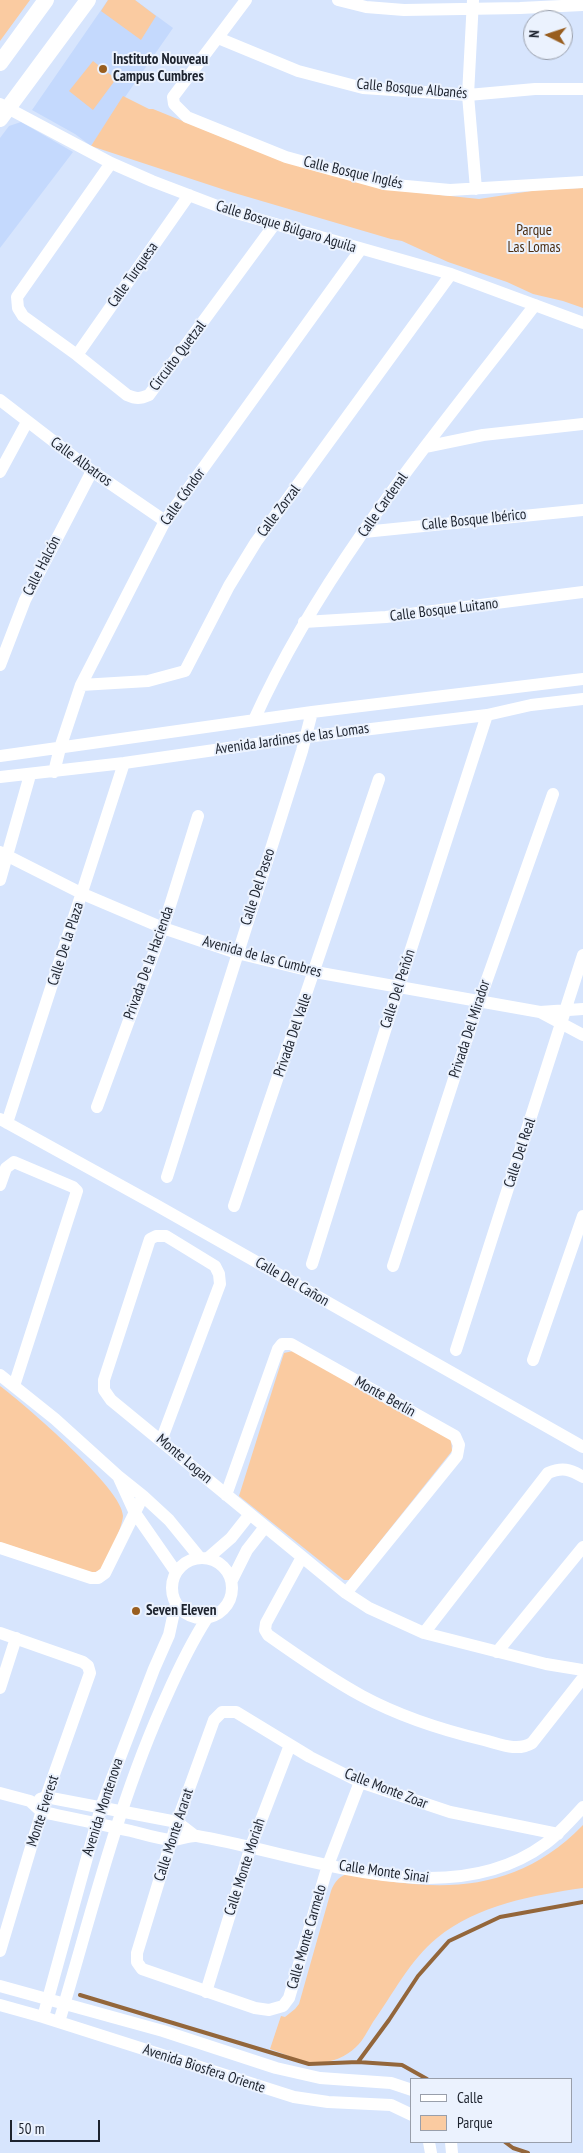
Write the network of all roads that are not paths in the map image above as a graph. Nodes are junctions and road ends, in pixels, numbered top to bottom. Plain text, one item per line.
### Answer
1 (46, 0) edge
2 (246, 0) edge
3 (338, 0) edge
4 (79, 3) edge
5 (473, 4) edge
6 (583, 5) edge
7 (218, 38) junction
8 (0, 63) edge
9 (583, 89) edge
10 (468, 95) junction
11 (3, 111) edge
12 (111, 163) junction
13 (583, 182) edge
14 (476, 190) junction
15 (189, 195) junction
16 (274, 225) junction
17 (361, 249) junction
18 (451, 274) junction
19 (535, 305) junction
20 (583, 323) edge
21 (77, 355) junction
22 (0, 400) edge
23 (27, 422) junction
24 (583, 424) edge
25 (425, 446) junction
26 (92, 471) junction
27 (0, 472) edge
28 (583, 510) edge
29 (165, 521) junction
30 (364, 532) junction
31 (583, 592) edge
32 (304, 622) junction
33 (0, 665) edge
34 (583, 679) edge
35 (81, 685) junction
36 (583, 700) edge
37 (312, 712) junction
38 (487, 715) junction
39 (254, 720) junction
40 (305, 737) junction
41 (60, 748) junction
42 (0, 756) edge
43 (124, 763) junction
44 (54, 772) junction
45 (30, 775) junction
46 (0, 777) edge
47 (379, 779) dead end
48 (553, 794) dead end
49 (198, 816) dead end
50 (4, 854) edge
51 (0, 880) edge
52 (83, 894) junction
53 (163, 928) junction
54 (237, 953) junction
55 (583, 955) edge
56 (315, 972) junction
57 (399, 986) junction
58 (479, 1002) junction
59 (583, 1009) edge
60 (565, 1010) junction
61 (540, 1012) junction
62 (561, 1025) junction
63 (583, 1035) edge
64 (97, 1107) dead end
65 (3, 1121) edge
66 (167, 1177) dead end
67 (0, 1184) edge
68 (234, 1206) dead end
69 (583, 1216) edge
70 (312, 1264) dead end
71 (393, 1266) dead end
72 (456, 1350) dead end
73 (533, 1360) dead end
74 (0, 1375) edge
75 (14, 1386) junction
76 (161, 1441) junction
77 (583, 1447) edge
78 (118, 1476) junction
79 (583, 1477) edge
80 (226, 1494) junction
81 (143, 1496) junction
82 (134, 1513) junction
83 (250, 1514) junction
84 (265, 1527) junction
85 (0, 1548) edge
86 (583, 1548) edge
87 (302, 1557) junction
88 (204, 1558) junction
89 (176, 1572) junction
90 (232, 1580) junction
91 (346, 1593) junction
92 (176, 1603) junction
93 (207, 1618) junction
94 (0, 1633) edge
95 (424, 1633) junction
96 (16, 1638) junction
97 (497, 1652) junction
98 (583, 1670) edge
99 (583, 1678) edge
100 (0, 1688) edge
101 (226, 1712) joint
102 (290, 1745) junction
103 (360, 1782) junction
104 (0, 1793) edge
105 (46, 1797) junction
106 (30, 1801) junction
107 (583, 1807) edge
108 (101, 1808) junction
109 (121, 1811) junction
110 (42, 1812) junction
111 (177, 1822) junction
112 (96, 1824) junction
113 (116, 1828) junction
114 (558, 1834) junction
115 (195, 1836) junction
116 (172, 1840) junction
117 (250, 1849) junction
118 (328, 1864) junction
119 (0, 1951) edge
120 (0, 1986) edge
121 (206, 1992) junction
122 (48, 1998) junction
123 (65, 2004) junction
124 (0, 2005) edge
125 (43, 2016) junction
126 (59, 2022) junction
127 (410, 2089) edge
128 (410, 2114) edge

1 - 8 main road
2 - 7 street
3 - 5 street
4 - 11 main road
5 - 6 street
5 - 10 street
7 - 10 street, Calle Bosque Albanés
7 - 14 street, Calle Bosque Inglés
9 - 10 street, Calle Bosque Albanés
10 - 14 street
11 - 12 street, Calle Bosque Búlgaro Aguila
12 - 15 street, Calle Bosque Búlgaro Aguila
12 - 21 street, Circuito Quetzal
13 - 14 street, Calle Bosque Inglés
15 - 16 street, Calle Bosque Búlgaro Aguila
15 - 21 street, Calle Turquesa
16 - 17 street, Calle Bosque Búlgaro Aguila
16 - 21 street, Circuito Quetzal
17 - 18 street, Calle Bosque Búlgaro Aguila
17 - 29 street, Calle Cóndor
18 - 19 street, Calle Bosque Búlgaro Aguila
18 - 35 street, Calle Zorzal
19 - 20 street, Calle Bosque Búlgaro Aguila
19 - 25 street, Calle Cardenal
22 - 23 street, Calle Albatros
23 - 26 street, Calle Albatros
23 - 27 street
24 - 25 street
25 - 30 street, Calle Cardenal
26 - 29 street, Calle Albatros
26 - 33 street, Calle Halcón
28 - 30 street, Calle Bosque Ibérico
29 - 35 street, Calle Cóndor
30 - 32 street, Calle Cardenal
31 - 32 street, Calle Bosque Luitano
32 - 39 street, Calle Cardenal
34 - 37 street, Avenida Jardines de las Lomas
35 - 41 street, Calle Cóndor
36 - 38 street, Avenida Jardines de las Lomas
37 - 39 street, Avenida Jardines de las Lomas
37 - 40 street, Calle Del Paseo
38 - 40 street, Avenida Jardines de las Lomas
38 - 57 street, Calle Del Peñón
39 - 41 street, Avenida Jardines de las Lomas
40 - 43 street, Avenida Jardines de las Lomas
40 - 54 street, Calle Del Paseo
41 - 42 street, Avenida Jardines de las Lomas
41 - 44 street, Calle Cóndor
43 - 44 street, Avenida Jardines de las Lomas
43 - 52 street, Calle De la Plaza
44 - 45 street, Avenida Jardines de las Lomas
45 - 46 street, Avenida Jardines de las Lomas
45 - 50 street
47 - 56 street, Privada Del Valle
48 - 58 street, Privada Del Mirador
49 - 53 street, Privada De la Hacienda
50 - 51 street
50 - 52 street, Avenida de las Cumbres
52 - 53 street, Avenida de las Cumbres
52 - 65 street, Calle De la Plaza
53 - 54 street, Avenida de las Cumbres
53 - 64 street, Privada De la Hacienda
54 - 56 street, Avenida de las Cumbres
54 - 66 street, Calle Del Paseo
55 - 60 street, Calle Del Real
56 - 57 street, Avenida de las Cumbres
56 - 68 street, Privada Del Valle
57 - 58 street, Avenida de las Cumbres
57 - 70 street, Calle Del Peñón
58 - 61 street, Avenida de las Cumbres
58 - 71 street, Privada Del Mirador
59 - 60 street, Avenida de las Cumbres
60 - 61 street, Avenida de las Cumbres
60 - 62 street, Calle Del Real
61 - 62 street, Avenida de las Cumbres
62 - 63 street, Avenida de las Cumbres
62 - 72 street, Calle Del Real
65 - 77 street, Calle Del Cañon
67 - 75 street
69 - 73 street
74 - 75 street
75 - 78 street
76 - 76 street, Monte Logan
76 - 80 street, Monte Logan
78 - 81 street
78 - 82 street
79 - 95 street
80 - 83 street, Monte Logan
80 - 91 street, Monte Berlín
81 - 82 street
81 - 88 street
82 - 85 street
82 - 89 street
83 - 84 street, Monte Logan
83 - 88 street
84 - 87 street, Monte Logan
84 - 90 street
86 - 97 street
87 - 91 street, Monte Logan
87 - 99 street
88 - 89 street
88 - 90 street
89 - 92 street
90 - 93 street
91 - 95 street, Monte Logan
92 - 93 street
92 - 108 street, Avenida Montenova
93 - 109 street, Avenida Montenova
94 - 96 street
95 - 97 street, Monte Logan
96 - 100 street
96 - 105 street, Monte Everest
97 - 98 street, Monte Logan
101 - 102 street, Calle Monte Zoar
101 - 111 street, Calle Monte Ararat
102 - 103 street, Calle Monte Zoar
102 - 117 street, Calle Monte Moriah
103 - 114 street, Calle Monte Zoar
103 - 118 street, Calle Monte Carmelo
104 - 106 street
105 - 106 street
105 - 108 street
105 - 110 street, Monte Everest
106 - 110 street
107 - 114 street, Calle Monte Sinai
108 - 109 street
108 - 112 street, Avenida Montenova
109 - 111 street
109 - 113 street, Avenida Montenova
110 - 112 street
110 - 119 street, Monte Everest
111 - 115 street
111 - 116 street, Calle Monte Ararat
112 - 113 street
112 - 122 street, Avenida Montenova
113 - 116 street
113 - 123 street, Avenida Montenova
114 - 118 street, Calle Monte Sinai
115 - 116 street
115 - 117 street, Calle Monte Sinai
116 - 121 street, Calle Monte Ararat
117 - 118 street, Calle Monte Sinai
117 - 121 street, Calle Monte Moriah
118 - 121 street, Calle Monte Carmelo
120 - 122 street, Avenida Biosfera Oriente
122 - 123 street, Avenida Biosfera Oriente
122 - 125 street, Avenida Montenova
123 - 126 street, Avenida Montenova
123 - 127 street, Avenida Biosfera Oriente
124 - 125 street, Avenida Biosfera Oriente
125 - 126 street, Avenida Biosfera Oriente
126 - 128 street, Avenida Biosfera Oriente

